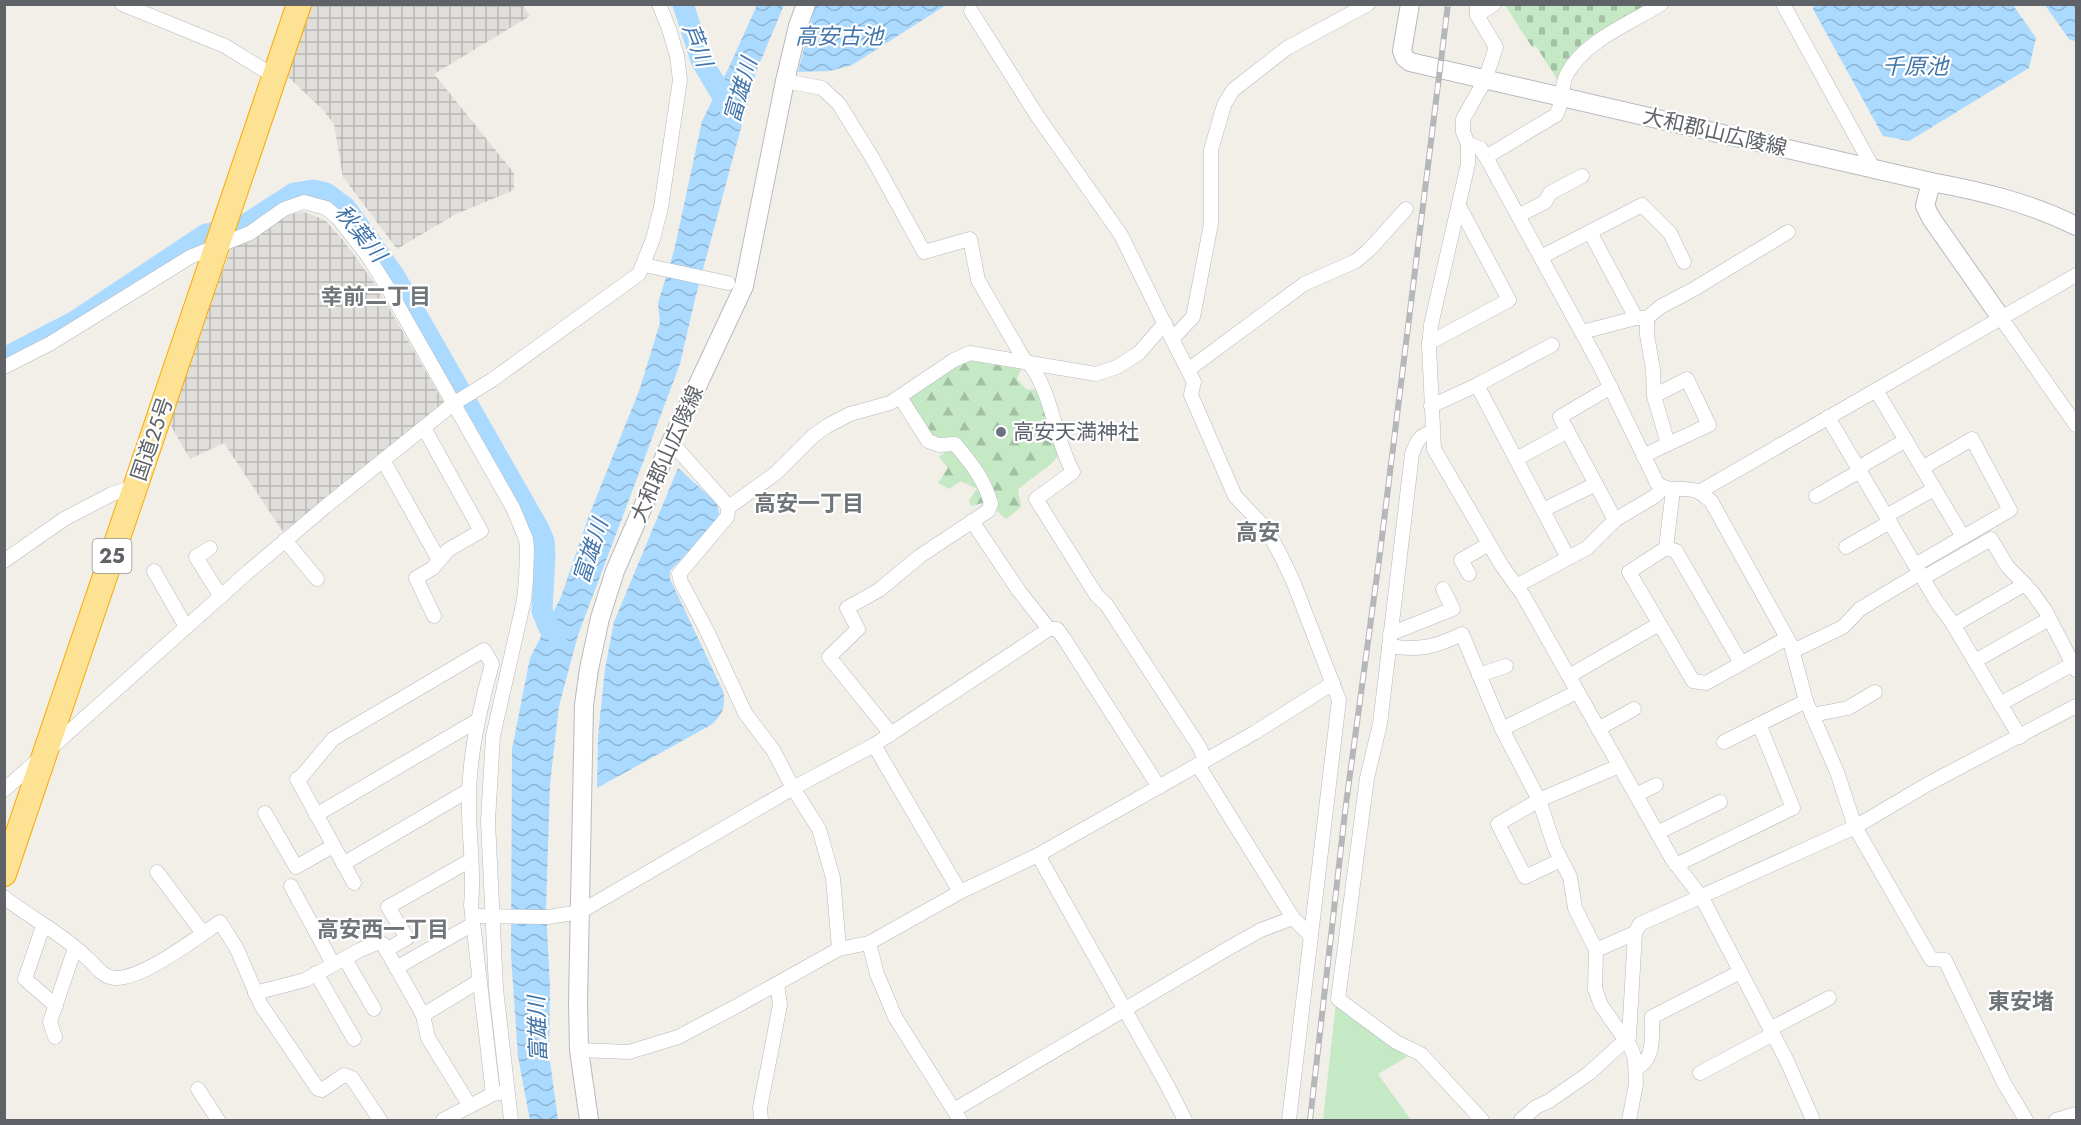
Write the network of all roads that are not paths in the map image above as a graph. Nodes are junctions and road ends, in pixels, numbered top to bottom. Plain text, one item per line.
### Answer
1 (122, 4) edge
2 (299, 4) edge
3 (659, 4) edge
4 (806, 4) edge
5 (1368, 4) edge
6 (1410, 4) edge
7 (1494, 4) edge
8 (1661, 4) edge
9 (1783, 4) edge
10 (1477, 10) edge
11 (971, 11) dead end
12 (274, 76) junction
13 (1485, 80) junction
14 (785, 81) junction
15 (1563, 97) junction
16 (1468, 144) junction
17 (1486, 157) junction
18 (1873, 168) junction
19 (1582, 176) dead end
20 (1931, 182) junction
21 (1459, 206) junction
22 (1406, 209) dead end
23 (1518, 216) junction
24 (2076, 226) edge
25 (1590, 232) junction
26 (1788, 232) dead end
27 (221, 234) junction
28 (1541, 257) junction
29 (1684, 262) dead end
30 (644, 265) junction
31 (2076, 275) edge
32 (736, 285) junction
33 (1641, 318) junction
34 (2001, 318) junction
35 (1165, 323) junction
36 (1582, 332) junction
37 (1172, 339) junction
38 (1429, 343) junction
39 (1552, 345) dead end
40 (1027, 362) junction
41 (4, 367) edge
42 (1188, 370) junction
43 (1477, 385) junction
44 (1611, 387) junction
45 (1876, 390) junction
46 (900, 396) junction
47 (1654, 396) junction
48 (453, 404) junction
49 (1431, 406) junction
50 (1828, 417) junction
51 (2076, 425) edge
52 (424, 428) junction
53 (1568, 431) junction
54 (1432, 432) junction
55 (1906, 440) junction
56 (671, 442) junction
57 (1668, 444) junction
58 (1643, 456) junction
59 (1516, 459) junction
60 (383, 460) junction
61 (1922, 468) junction
62 (1859, 470) junction
63 (1596, 483) junction
64 (136, 486) junction
65 (1668, 489) junction
66 (1934, 489) junction
67 (1699, 492) junction
68 (1816, 496) dead end
69 (729, 507) junction
70 (1543, 510) junction
71 (1888, 519) junction
72 (1615, 520) junction
73 (972, 521) junction
74 (1963, 537) junction
75 (285, 540) junction
76 (1489, 544) junction
77 (1846, 547) dead end
78 (210, 548) dead end
79 (1666, 548) junction
80 (1568, 558) junction
81 (439, 560) junction
82 (4, 561) edge
83 (154, 571) dead end
84 (1919, 572) junction
85 (1469, 574) dead end
86 (317, 579) dead end
87 (2025, 584) junction
88 (1516, 586) junction
89 (1443, 589) dead end
90 (220, 597) junction
91 (434, 616) dead end
92 (2049, 619) junction
93 (1659, 624) junction
94 (1954, 625) junction
95 (186, 627) junction
96 (1049, 629) junction
97 (1390, 640) junction
98 (1790, 644) junction
99 (1975, 661) junction
100 (1741, 663) junction
101 (1506, 666) dead end
102 (2075, 667) edge
103 (1479, 675) junction
104 (1569, 676) junction
105 (1333, 683) junction
106 (1577, 692) junction
107 (1875, 692) dead end
108 (1806, 701) junction
109 (2000, 704) junction
110 (2076, 706) edge
111 (1634, 709) dead end
112 (1812, 715) junction
113 (478, 720) junction
114 (1759, 724) junction
115 (1502, 729) junction
116 (1598, 729) junction
117 (891, 734) junction
118 (2020, 737) junction
119 (1724, 742) dead end
120 (874, 746) junction
121 (45, 755) junction
122 (1201, 763) junction
123 (1619, 766) junction
124 (1656, 785) dead end
125 (1160, 787) junction
126 (793, 788) junction
127 (4, 790) edge
128 (469, 790) junction
129 (1636, 795) junction
130 (1539, 800) junction
131 (1720, 802) dead end
132 (265, 813) dead end
133 (316, 815) junction
134 (1855, 827) junction
135 (1657, 834) junction
136 (333, 846) junction
137 (1038, 855) junction
138 (471, 860) junction
139 (1561, 860) junction
140 (343, 864) junction
141 (1676, 865) junction
142 (157, 872) dead end
143 (4, 874) edge
144 (354, 884) dead end
145 (291, 886) dead end
146 (960, 892) junction
147 (4, 897) edge
148 (1702, 898) junction
149 (580, 912) junction
150 (495, 917) junction
151 (1293, 918) junction
152 (473, 920) junction
153 (44, 926) junction
154 (203, 933) junction
155 (1635, 933) junction
156 (1311, 936) junction
157 (869, 943) junction
158 (75, 948) junction
159 (839, 949) junction
160 (386, 950) junction
161 (1596, 950) junction
162 (339, 962) junction
163 (396, 969) junction
164 (1740, 972) junction
165 (316, 974) junction
166 (479, 981) junction
167 (777, 984) junction
168 (255, 993) junction
169 (1829, 998) dead end
170 (56, 1006) junction
171 (1125, 1008) junction
172 (374, 1009) dead end
173 (423, 1015) junction
174 (1771, 1031) junction
175 (55, 1037) dead end
176 (354, 1039) dead end
177 (1624, 1040) junction
178 (579, 1050) junction
179 (1636, 1068) junction
180 (1700, 1073) dead end
181 (198, 1089) dead end
182 (500, 1093) junction
183 (470, 1106) junction
184 (2076, 1114) edge
185 (957, 1115) edge
186 (218, 1120) edge
187 (380, 1120) edge
188 (443, 1120) edge
189 (511, 1120) edge
190 (589, 1120) edge
191 (761, 1120) edge
192 (1185, 1120) edge
193 (1289, 1120) edge
194 (1482, 1120) edge
195 (1521, 1120) edge
196 (1629, 1120) edge
197 (1813, 1120) edge
198 (2026, 1120) edge
199 (2056, 1120) edge

1 - 12 street
2 - 12 highway, 国道25号 / 25
3 - 30 street
4 - 14 main road, 大和郡山広陵線
5 - 37 street
6 - 13 main road, 大和郡山広陵線
7 - 10 street
8 - 15 street
9 - 18 street
10 - 13 street
11 - 35 street
12 - 27 highway, 国道25号 / 25
13 - 15 main road, 大和郡山広陵線
13 - 16 street
14 - 32 main road, 大和郡山広陵線
14 - 40 street
15 - 17 street
15 - 18 main road, 大和郡山広陵線
16 - 17 street
16 - 21 street
17 - 23 street
18 - 20 main road, 大和郡山広陵線
19 - 23 street
20 - 24 main road, 大和郡山広陵線
20 - 34 main road
21 - 38 street
21 - 38 street
22 - 42 street
23 - 28 street
25 - 28 street
25 - 29 street
25 - 33 street
26 - 33 street
27 - 41 street
27 - 48 street
27 - 64 highway, 国道25号 / 25
28 - 36 street
30 - 32 street
30 - 48 street
31 - 34 street
32 - 56 main road, 大和郡山広陵線
33 - 36 street
33 - 47 street
34 - 45 street
34 - 51 street
35 - 37 street
35 - 40 street
36 - 44 street
37 - 42 street
38 - 49 street
39 - 43 street
40 - 46 street
40 - 122 street
42 - 105 street
43 - 49 street
43 - 59 street
44 - 53 street
44 - 58 street
45 - 50 street
45 - 55 street
46 - 69 street
46 - 73 street
47 - 57 street
47 - 57 street
48 - 52 street
48 - 150 street
49 - 54 street
50 - 62 street
50 - 67 street
52 - 60 street
52 - 81 street
53 - 59 street
53 - 63 street
54 - 76 street
54 - 97 street
55 - 61 street
55 - 62 street
56 - 69 street
56 - 149 main road, 大和郡山広陵線
57 - 58 street
58 - 65 street
59 - 70 street
60 - 75 street
60 - 81 street
61 - 66 street
61 - 74 street
62 - 68 street
62 - 71 street
63 - 70 street
63 - 72 street
64 - 82 street
64 - 121 highway, 国道25号 / 25
65 - 67 street
65 - 72 street
65 - 79 street
66 - 71 street
66 - 74 street
67 - 98 street
69 - 126 street
70 - 80 street
71 - 77 street
71 - 84 street
72 - 80 street
73 - 96 street
73 - 117 street
74 - 84 street
75 - 86 street
75 - 90 street
76 - 85 street
76 - 88 street
78 - 90 street
79 - 93 street
79 - 100 street
80 - 88 street
81 - 91 street
83 - 95 street
84 - 87 street
84 - 94 street
84 - 98 street
87 - 92 street
87 - 94 street
88 - 104 street
89 - 97 street
90 - 95 street
92 - 99 street
92 - 102 street
93 - 100 street
93 - 104 street
94 - 99 street
95 - 121 street
96 - 117 street
96 - 125 street
97 - 103 street
97 - 194 street
98 - 100 street
98 - 108 street
99 - 109 street
101 - 103 street
102 - 109 street
103 - 115 street
104 - 106 street
105 - 122 street
105 - 156 street
106 - 115 street
106 - 116 street
107 - 112 street
108 - 112 street
108 - 114 street
109 - 118 street
110 - 118 street
111 - 116 street
112 - 134 street
113 - 128 street
113 - 133 street
113 - 133 street
114 - 119 street
114 - 141 street
115 - 130 street
116 - 123 street
117 - 120 street
118 - 134 street
120 - 126 street
120 - 146 street
121 - 127 street
121 - 143 highway, 国道25号 / 25
122 - 125 street
122 - 151 street
123 - 129 street
123 - 130 street
124 - 129 street
125 - 137 street
126 - 149 street
126 - 159 street
128 - 138 street
128 - 140 street
129 - 135 street
130 - 139 street
130 - 139 street
131 - 135 street
132 - 136 street
133 - 136 street
134 - 148 street
134 - 198 street
135 - 141 street
136 - 140 street
137 - 146 street
137 - 171 street
138 - 152 street
138 - 160 street
139 - 161 street
140 - 144 street
141 - 148 street
142 - 154 street
145 - 162 street
146 - 157 street
147 - 153 street
148 - 155 street
148 - 164 street
149 - 150 street
149 - 178 main road, 大和郡山広陵線
150 - 152 street
150 - 182 street
151 - 156 street
151 - 171 street
152 - 163 street
152 - 166 street
153 - 158 street
153 - 170 street
154 - 158 street
154 - 168 street
155 - 161 street
155 - 177 street
156 - 193 street
157 - 159 street
157 - 185 street
158 - 170 street
159 - 167 street
160 - 162 street
160 - 163 street
161 - 177 street
162 - 165 street
162 - 172 street
163 - 173 street
164 - 174 street
164 - 179 street
165 - 168 street
165 - 176 street
166 - 173 street
166 - 182 street
167 - 178 street
167 - 191 street
168 - 187 street
169 - 174 street
170 - 175 street
171 - 185 street
171 - 192 street
173 - 183 street
174 - 180 street
174 - 197 street
177 - 179 street
177 - 195 street
178 - 190 main road, 大和郡山広陵線
179 - 196 street
181 - 186 street
182 - 183 street
182 - 189 street
183 - 188 street
184 - 199 street

